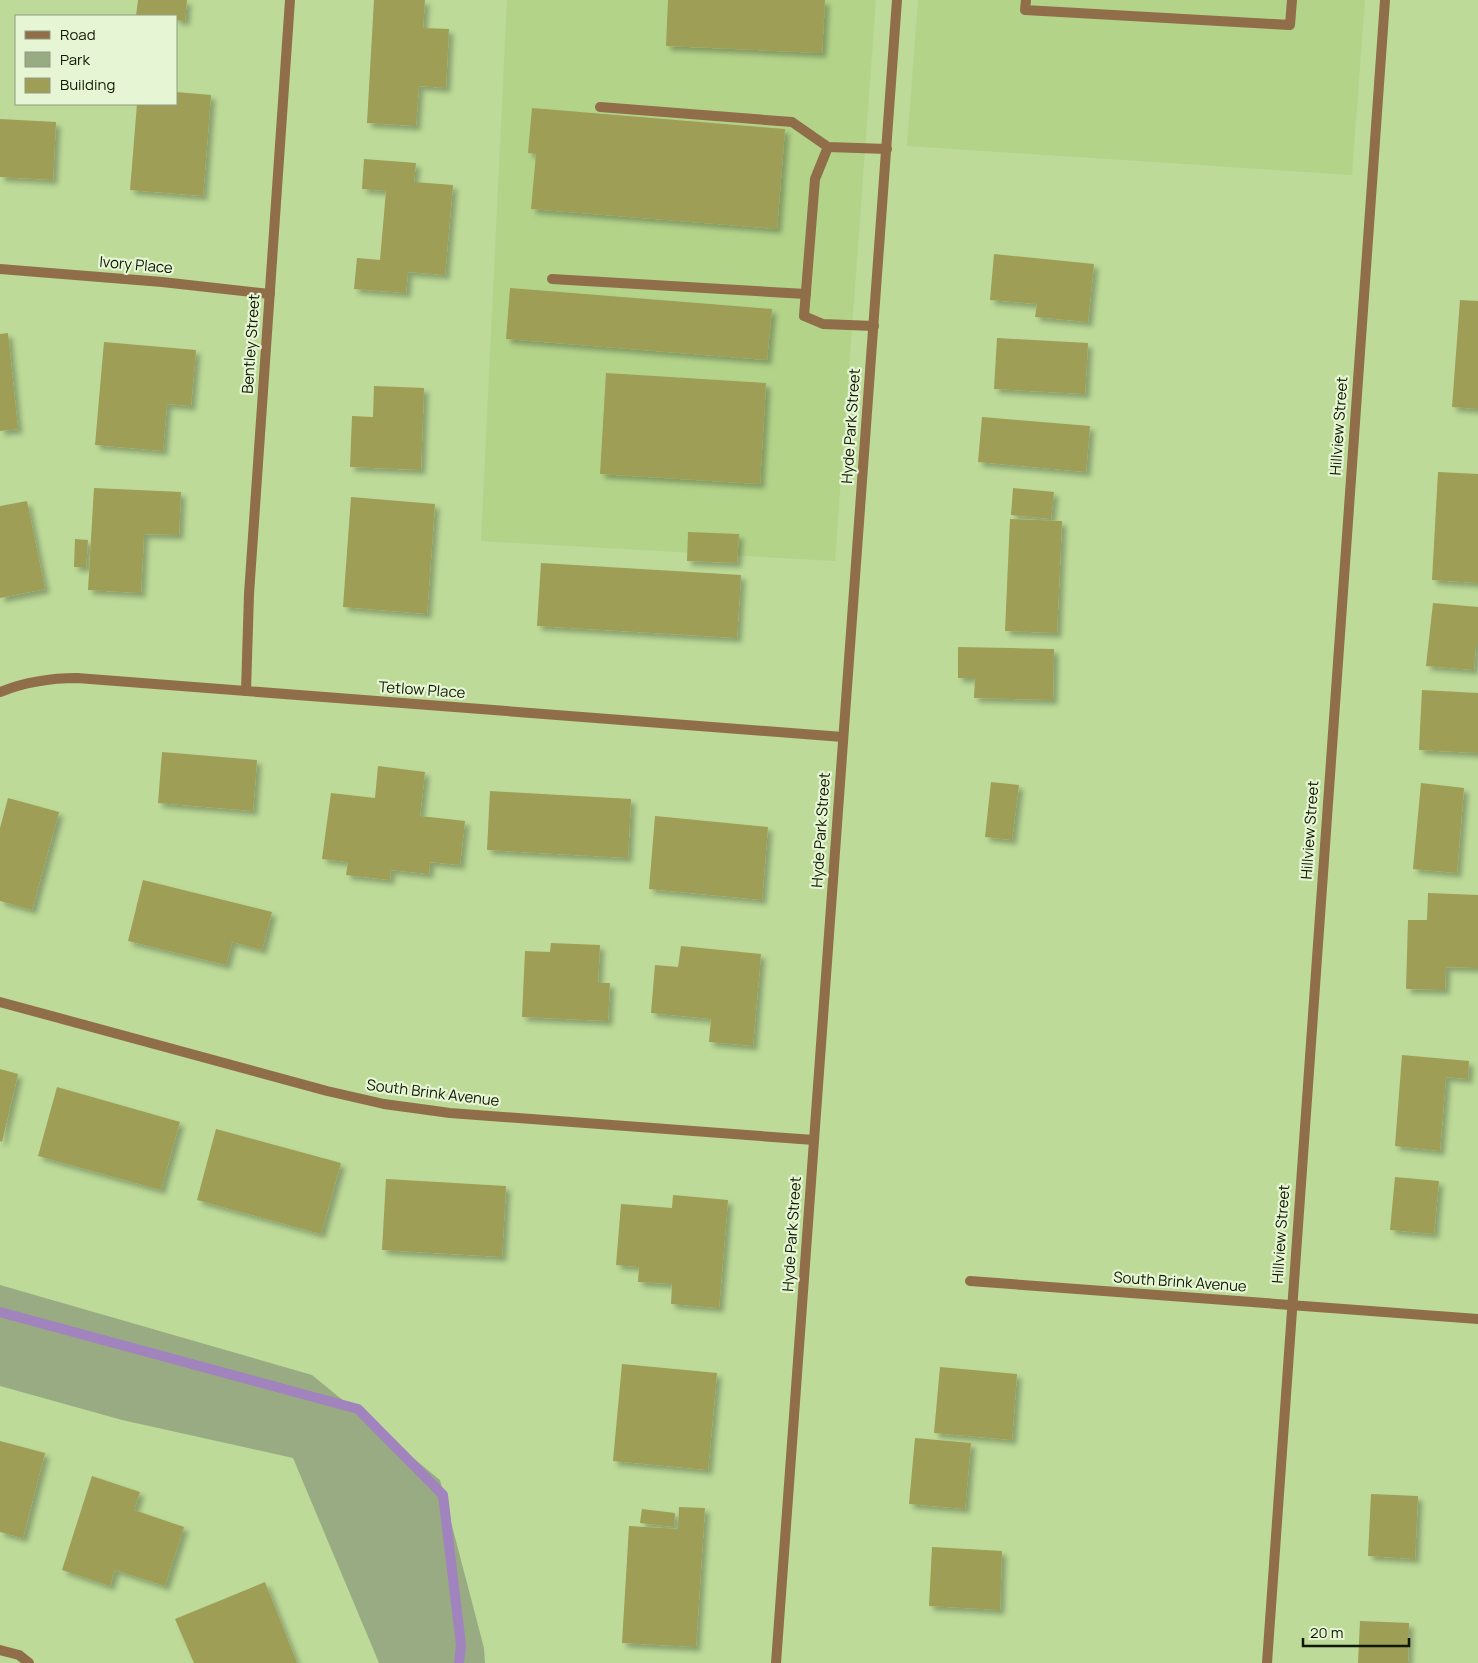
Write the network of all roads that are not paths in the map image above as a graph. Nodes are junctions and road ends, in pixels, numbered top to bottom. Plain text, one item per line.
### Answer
1 (290, 0) edge
2 (897, 0) edge
3 (1026, 0) edge
4 (1292, 0) edge
5 (1385, 0) edge
6 (600, 107) dead end
7 (828, 147) junction
8 (887, 149) junction
9 (0, 269) edge
10 (552, 279) dead end
11 (270, 294) junction
12 (806, 294) junction
13 (874, 326) junction
14 (246, 691) junction
15 (0, 692) edge
16 (843, 737) junction
17 (0, 1002) edge
18 (814, 1140) junction
19 (970, 1281) dead end
20 (1291, 1305) junction
21 (1478, 1319) edge
22 (0, 1650) edge
23 (29, 1663) edge
24 (776, 1663) edge
25 (1267, 1663) edge

1 - 11 street, Bentley Street
2 - 8 street, Hyde Park Street
3 - 4 street
5 - 20 street, Hillview Street
6 - 7 street
7 - 8 street
7 - 12 street
8 - 13 street, Hyde Park Street
9 - 11 street, Ivory Place
10 - 12 street
11 - 14 street, Bentley Street
12 - 13 street
13 - 16 street, Hyde Park Street
14 - 15 street, Tetlow Place
14 - 16 street, Tetlow Place
16 - 18 street, Hyde Park Street
17 - 18 street, South Brink Avenue
18 - 24 street, Hyde Park Street
19 - 20 street, South Brink Avenue
20 - 21 street, South Brink Avenue
20 - 25 street, Hillview Street
22 - 23 street

